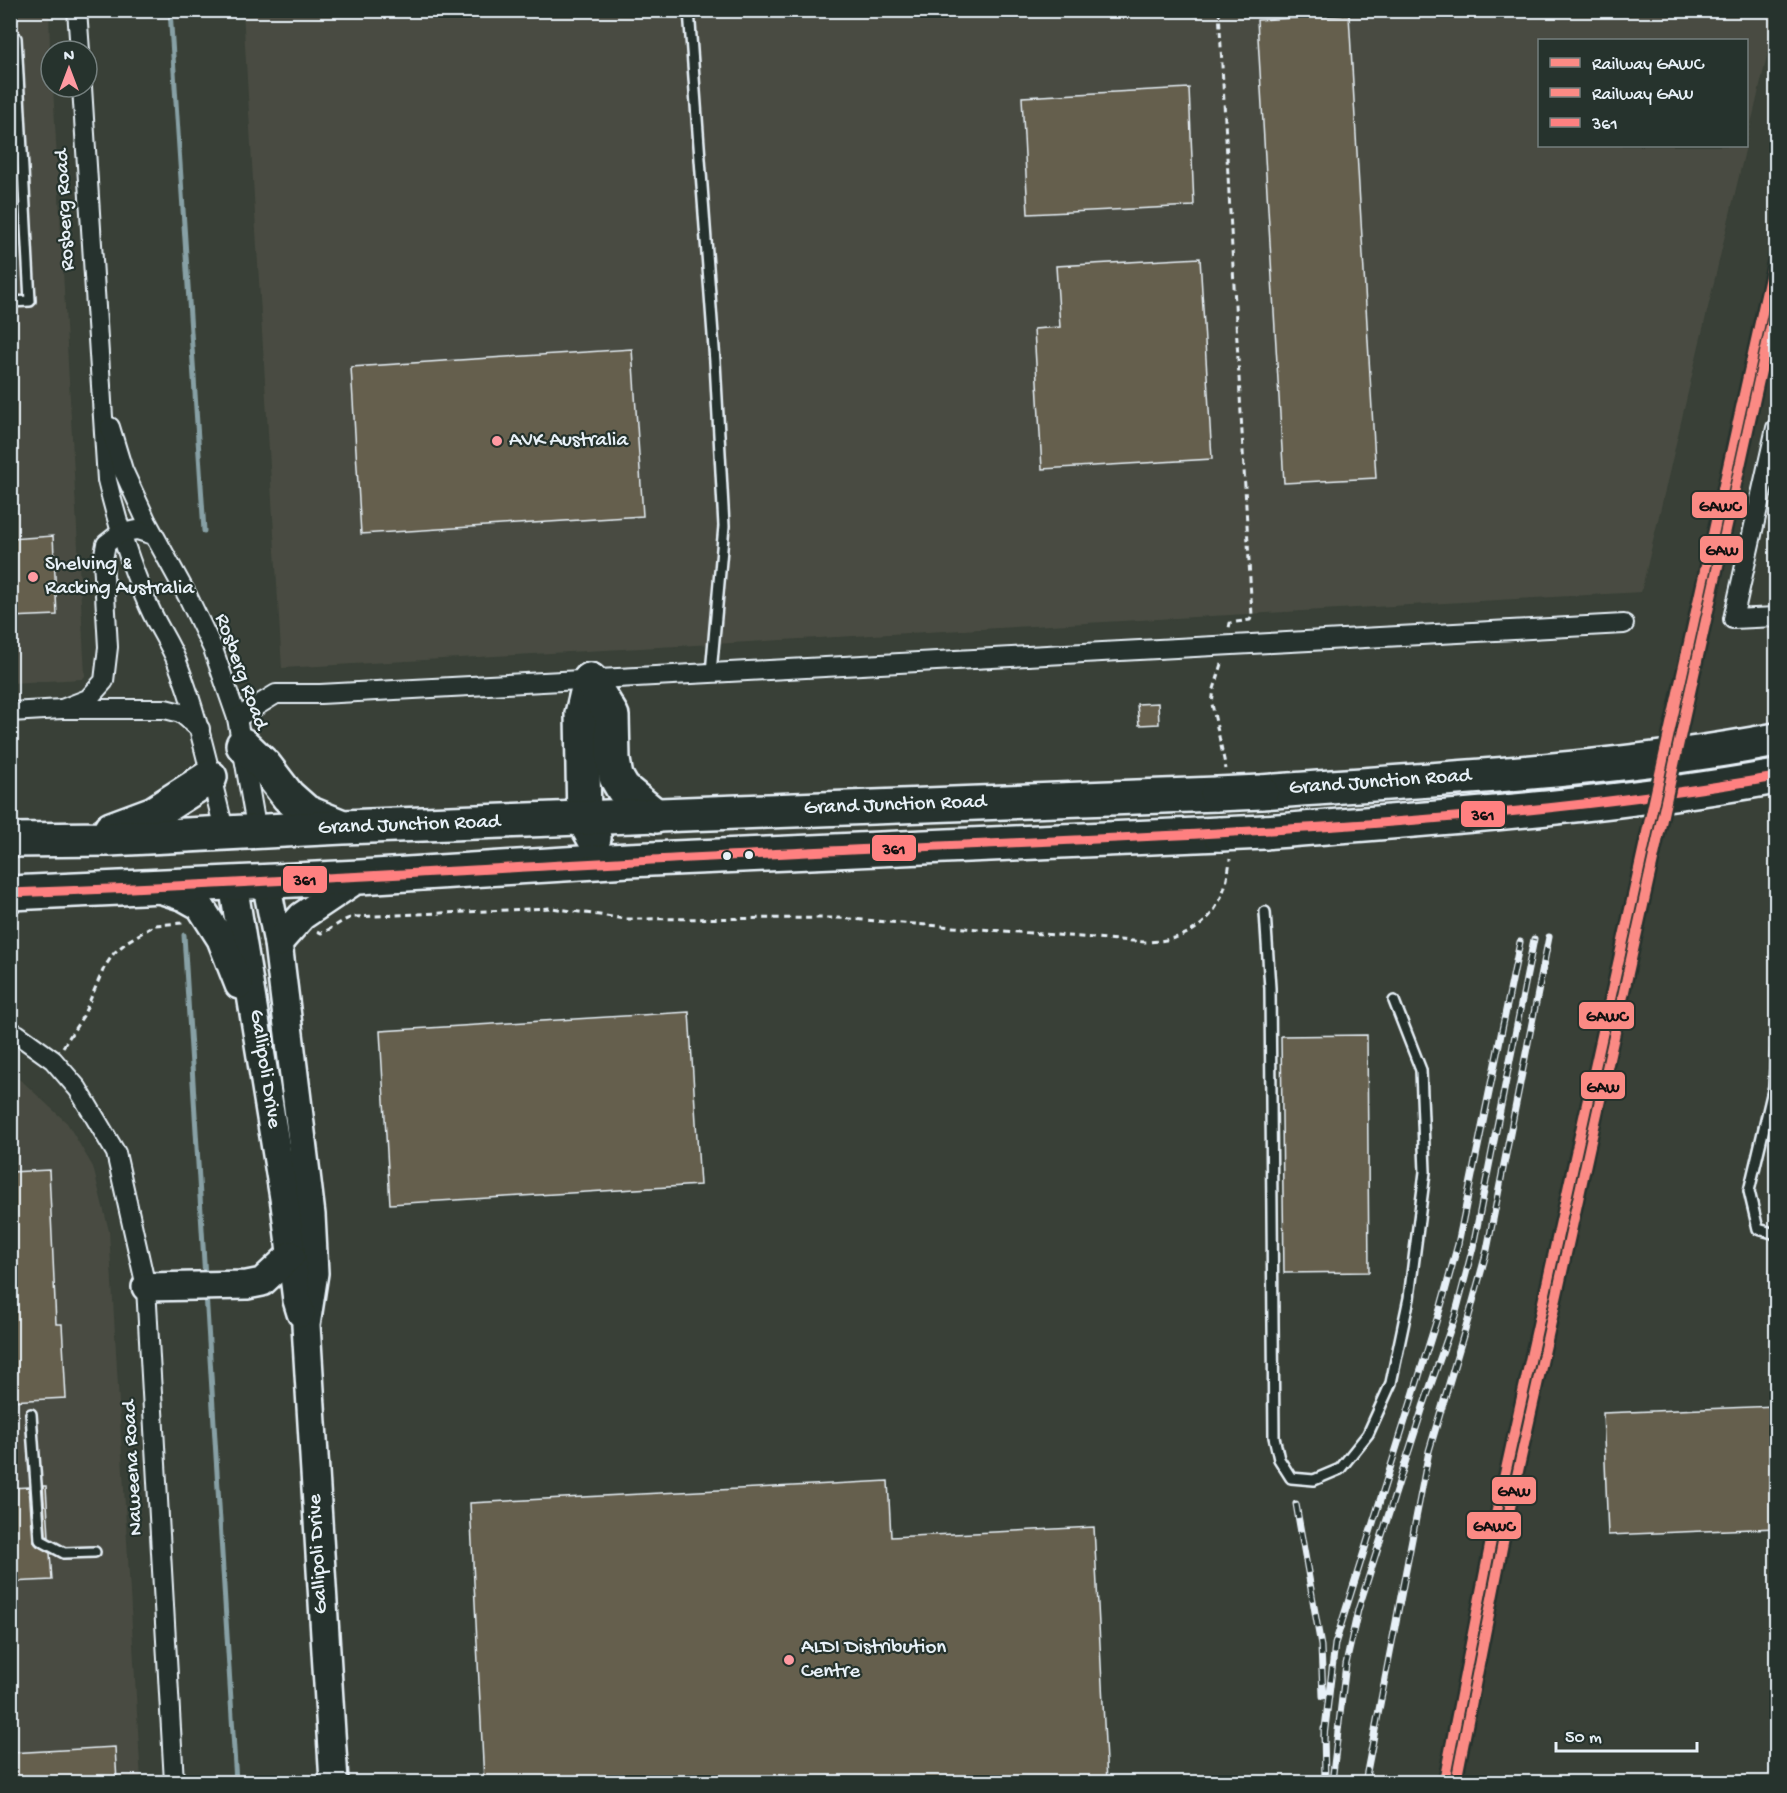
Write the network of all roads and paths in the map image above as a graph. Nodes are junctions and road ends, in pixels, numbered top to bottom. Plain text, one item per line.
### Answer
1 (77, 10) edge
2 (689, 10) edge
3 (1219, 10) edge
4 (10, 31) edge
5 (79, 39) edge
6 (83, 99) edge
7 (10, 302) edge
8 (99, 367) junction
9 (1776, 428) edge
10 (120, 533) junction
11 (153, 535) junction
12 (1776, 617) edge
13 (1624, 624) dead end
14 (1225, 645) junction
15 (711, 673) junction
16 (590, 680) junction
17 (62, 709) junction
18 (10, 712) edge
19 (201, 729) junction
20 (240, 732) junction
21 (1776, 740) edge
22 (210, 777) junction
23 (1776, 777) edge
24 (1221, 779) junction
25 (656, 816) junction
26 (584, 820) junction
27 (343, 827) junction
28 (241, 832) junction
29 (81, 839) junction
30 (10, 840) edge
31 (1225, 845) junction
32 (628, 860) junction
33 (360, 878) junction
34 (266, 882) junction
35 (233, 884) junction
36 (154, 887) junction
37 (10, 893) edge
38 (552, 908) dead end
39 (1265, 912) dead end
40 (278, 943) junction
41 (1394, 1001) dead end
42 (10, 1032) edge
43 (260, 1039) junction
44 (1776, 1051) edge
45 (1776, 1234) edge
46 (291, 1255) junction
47 (146, 1287) junction
48 (306, 1325) junction
49 (31, 1414) dead end
50 (95, 1551) dead end
51 (174, 1782) edge
52 (334, 1782) edge

1 - 5 street
2 - 15 lane
3 - 14 path
4 - 7 lane
6 - 8 street, Rosberg Road
8 - 10 street, Rosberg Road
8 - 11 street, Rosberg Road
9 - 12 street
10 - 11 street
10 - 17 street
10 - 19 street, Rosberg Road
11 - 20 street, Rosberg Road
13 - 14 street
14 - 15 street
14 - 24 path
15 - 16 street
16 - 20 street
16 - 25 highway
16 - 26 highway
17 - 18 street
17 - 19 street
19 - 22 street, Rosberg Road
20 - 27 highway
20 - 28 street, Rosberg Road
21 - 24 highway, Grand Junction Road, bridge
22 - 28 street, Rosberg Road
22 - 29 highway
23 - 31 highway, Grand Junction Road, bridge
24 - 25 highway, Grand Junction Road
25 - 26 highway, Grand Junction Road
26 - 27 highway, Grand Junction Road
26 - 32 highway
27 - 28 highway, Grand Junction Road
28 - 29 highway, Grand Junction Road
28 - 34 highway
28 - 35 highway
29 - 30 highway, Grand Junction Road
31 - 32 highway, Grand Junction Road
31 - 38 path
32 - 33 highway, Grand Junction Road
33 - 34 highway, Grand Junction Road
33 - 40 street
34 - 35 highway, Grand Junction Road
34 - 40 street, Gallipoli Drive
35 - 36 highway, Grand Junction Road
35 - 43 street, Gallipoli Drive
36 - 37 highway, Grand Junction Road
36 - 43 street
39 - 41 lane
40 - 48 street, Gallipoli Drive
42 - 47 street, Naweena Road
43 - 46 street, Gallipoli Drive
44 - 45 lane
46 - 47 street
46 - 48 street, Gallipoli Drive
47 - 51 street, Naweena Road
48 - 52 street, Gallipoli Drive
49 - 50 lane

